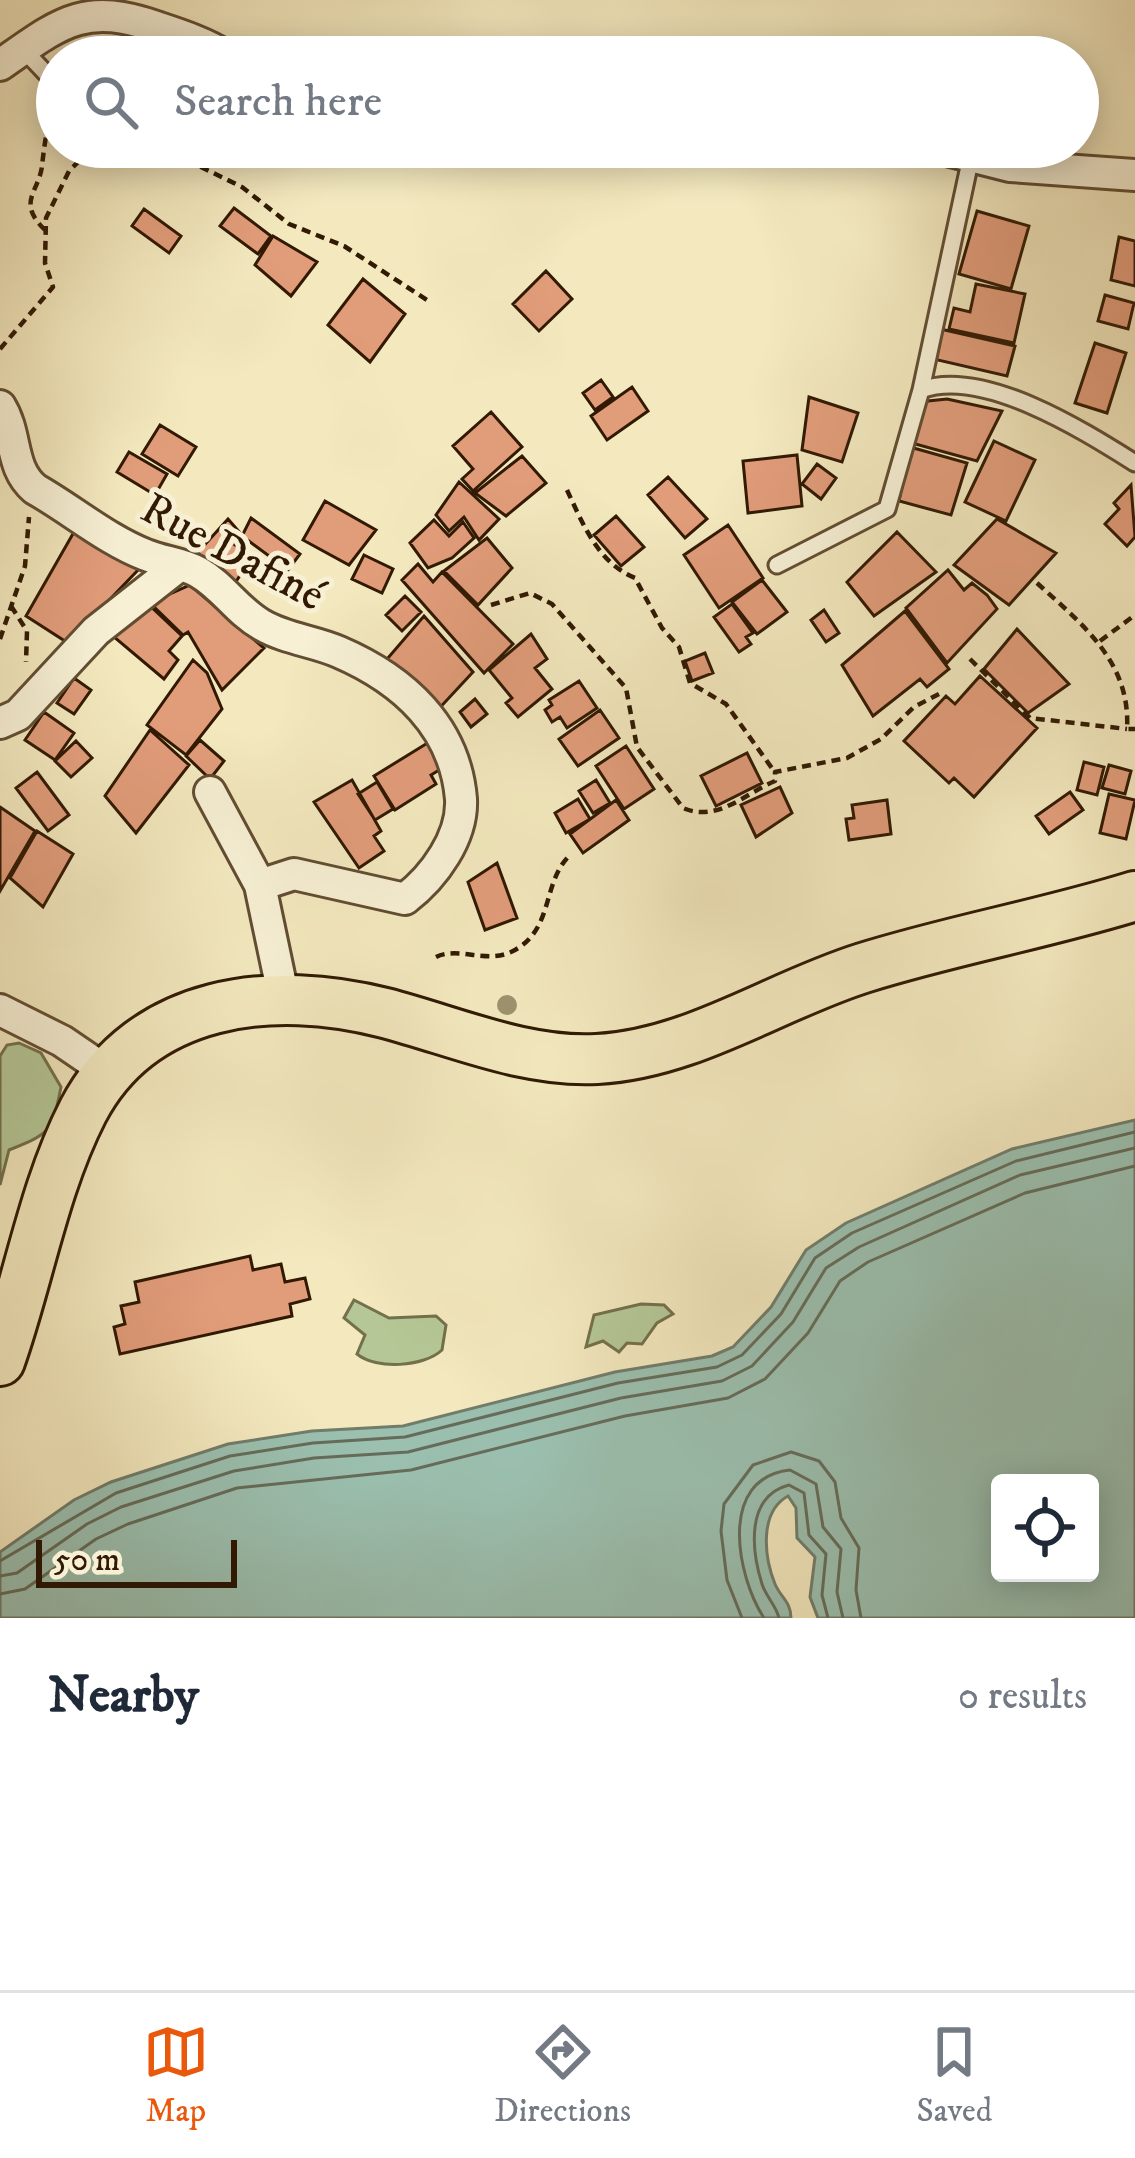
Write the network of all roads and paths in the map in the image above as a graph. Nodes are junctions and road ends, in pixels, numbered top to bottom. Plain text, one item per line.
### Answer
1 (44, 36) edge
2 (170, 36) edge
3 (42, 168) edge
4 (75, 168) edge
5 (203, 168) edge
6 (968, 168) edge
7 (1038, 168) edge
8 (1135, 175) edge
9 (46, 230) junction
10 (427, 300) dead end
11 (0, 349) edge
12 (921, 390) junction
13 (0, 406) edge
14 (1135, 463) edge
15 (35, 489) junction
16 (567, 490) dead end
17 (179, 565) junction
18 (777, 565) dead end
19 (1037, 583) dead end
20 (491, 605) dead end
21 (10, 606) junction
22 (1135, 615) edge
23 (0, 639) edge
24 (1100, 641) junction
25 (970, 659) dead end
26 (939, 694) dead end
27 (37, 695) junction
28 (0, 723) edge
29 (1131, 729) edge
30 (775, 772) junction
31 (211, 792) dead end
32 (570, 855) dead end
33 (260, 885) junction
34 (1135, 896) edge
35 (436, 957) dead end
36 (284, 999) junction
37 (0, 1010) edge
38 (109, 1073) junction
39 (0, 1361) edge

1 - 2 street
3 - 9 path
4 - 9 path
5 - 10 path
6 - 12 lane
7 - 8 street
9 - 11 path
12 - 14 lane
12 - 18 lane
13 - 15 street
15 - 17 street, Rue Dafiné
15 - 21 path
16 - 30 path
17 - 27 street
17 - 33 street, Rue Dafiné
19 - 24 path
20 - 30 path
21 - 23 path
21 - 27 path
22 - 24 path
24 - 29 path
25 - 29 path
26 - 30 path
27 - 28 street
31 - 33 street
32 - 35 path
33 - 36 street
34 - 36 main road
36 - 38 main road
37 - 38 street
38 - 39 main road

